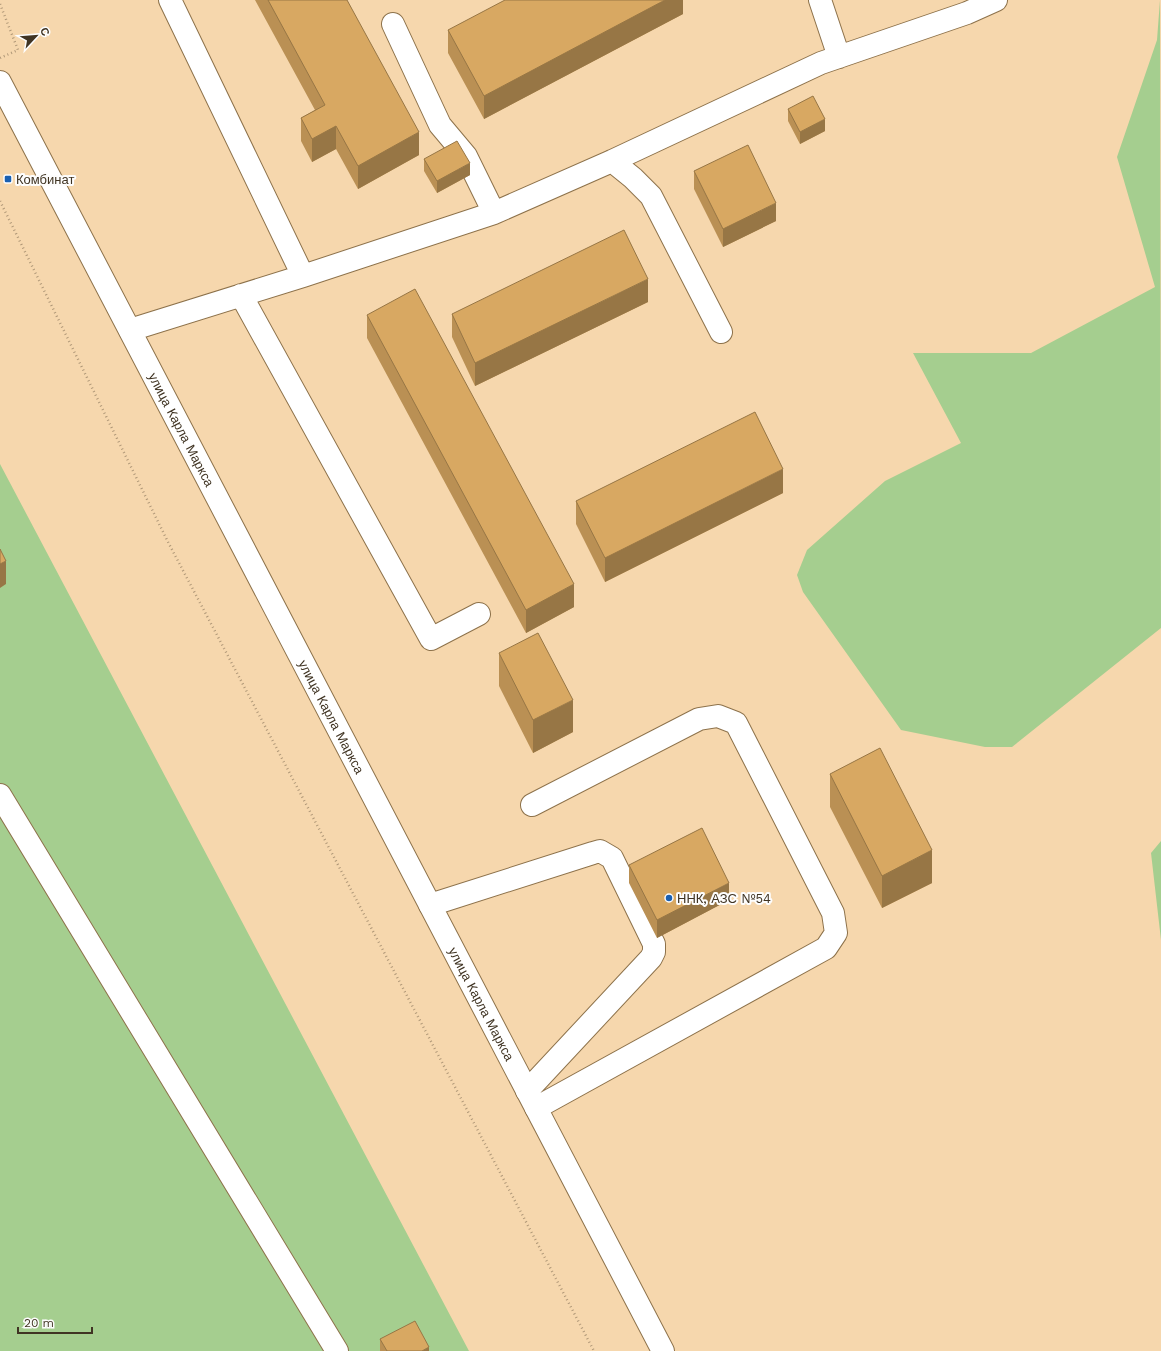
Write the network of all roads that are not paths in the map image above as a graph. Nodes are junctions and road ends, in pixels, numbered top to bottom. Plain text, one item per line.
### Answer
1 (170, 0) edge
2 (820, 0) edge
3 (996, 0) edge
4 (393, 24) dead end
5 (839, 57) junction
6 (0, 82) edge
7 (612, 161) junction
8 (494, 213) junction
9 (303, 276) junction
10 (242, 295) junction
11 (130, 330) junction
12 (721, 332) dead end
13 (479, 614) dead end
14 (0, 795) edge
15 (532, 805) dead end
16 (430, 905) junction
17 (532, 1099) junction
18 (337, 1351) edge
19 (663, 1351) edge

1 - 9 main road
2 - 5 main road
3 - 5 main road
4 - 8 main road
5 - 7 main road
6 - 11 main road, улица Карла Маркса
7 - 8 main road
7 - 12 main road
8 - 9 main road
9 - 10 main road
10 - 11 main road
10 - 13 main road
11 - 16 main road, улица Карла Маркса
14 - 18 main road
15 - 17 main road
16 - 17 main road, улица Карла Маркса
16 - 17 main road
17 - 19 main road, улица Карла Маркса

